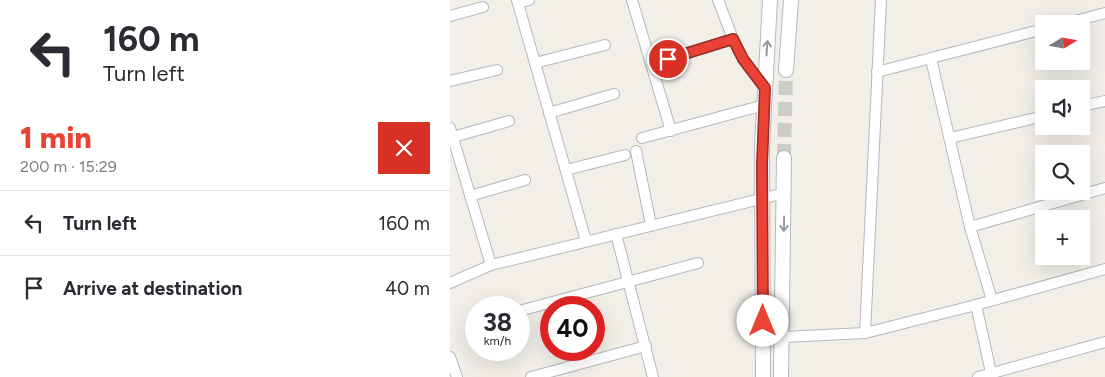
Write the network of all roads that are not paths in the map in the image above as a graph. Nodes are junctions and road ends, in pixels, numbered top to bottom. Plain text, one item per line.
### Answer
1 (529, 0) edge
2 (632, 0) edge
3 (718, 0) edge
4 (770, 0) edge
5 (791, 0) edge
6 (881, 0) edge
7 (517, 2) edge
8 (483, 7) dead end
9 (1105, 13) edge
10 (450, 16) edge
11 (1090, 17) edge
12 (1035, 31) edge
13 (733, 39) junction
14 (604, 45) dead end
15 (931, 59) junction
16 (535, 63) junction
17 (652, 64) junction
18 (497, 70) dead end
19 (786, 70) tunnel mouth
20 (877, 72) junction
21 (450, 81) edge
22 (765, 88) junction
23 (614, 94) dead end
24 (1105, 101) edge
25 (1090, 104) edge
26 (764, 105) junction
27 (549, 113) junction
28 (1035, 118) edge
29 (509, 120) dead end
30 (671, 132) junction
31 (451, 133) edge
32 (642, 138) dead end
33 (950, 138) junction
34 (636, 150) dead end
35 (625, 154) dead end
36 (784, 158) tunnel mouth
37 (566, 170) junction
38 (525, 180) dead end
39 (1105, 188) edge
40 (785, 193) junction
41 (470, 196) junction
42 (762, 198) junction
43 (650, 225) junction
44 (970, 227) junction
45 (616, 234) junction
46 (586, 241) junction
47 (698, 264) dead end
48 (491, 265) junction
49 (1105, 269) edge
50 (630, 282) junction
51 (450, 283) edge
52 (992, 300) junction
53 (976, 305) junction
54 (530, 308) edge
55 (865, 333) junction
56 (763, 338) junction
57 (781, 338) junction
58 (1105, 342) edge
59 (646, 346) junction
60 (450, 356) edge
61 (992, 376) edge
62 (457, 377) edge
63 (531, 377) edge
64 (654, 377) edge
65 (763, 377) edge
66 (781, 377) edge
67 (978, 377) edge

1 - 7 street
2 - 17 street
3 - 13 street
22 -> 4 street
5 - 19 street
6 - 20 street
7 - 16 street
8 - 10 street
9 - 11 street
12 - 15 street
13 - 17 street
13 - 22 street
14 - 16 street
15 - 20 street
15 - 33 street
16 - 27 street
17 - 30 street
18 - 21 street
20 - 55 street
22 - 26 street
23 - 27 street
24 - 25 street
26 - 30 street
26 - 42 street
27 - 37 street
28 - 33 street
29 - 31 street
30 - 32 street
31 - 41 street
33 - 44 street
34 - 43 street
35 - 37 street
36 - 40 street
37 - 46 street
38 - 41 street
39 - 44 street
40 - 42 street
40 -> 57 street
41 - 48 street
42 - 43 street
42 - 56 street
43 - 45 street
44 - 52 street
45 - 46 street
45 - 50 street
46 - 48 street
47 - 50 street
48 - 51 street
49 - 52 street
50 - 54 street
50 - 59 street
52 - 53 street
53 - 55 street
53 - 61 street
55 - 57 street
56 - 57 street
56 - 65 street
57 - 66 street
58 - 61 street
59 - 63 street
59 - 64 street
60 - 62 street
61 - 67 street

